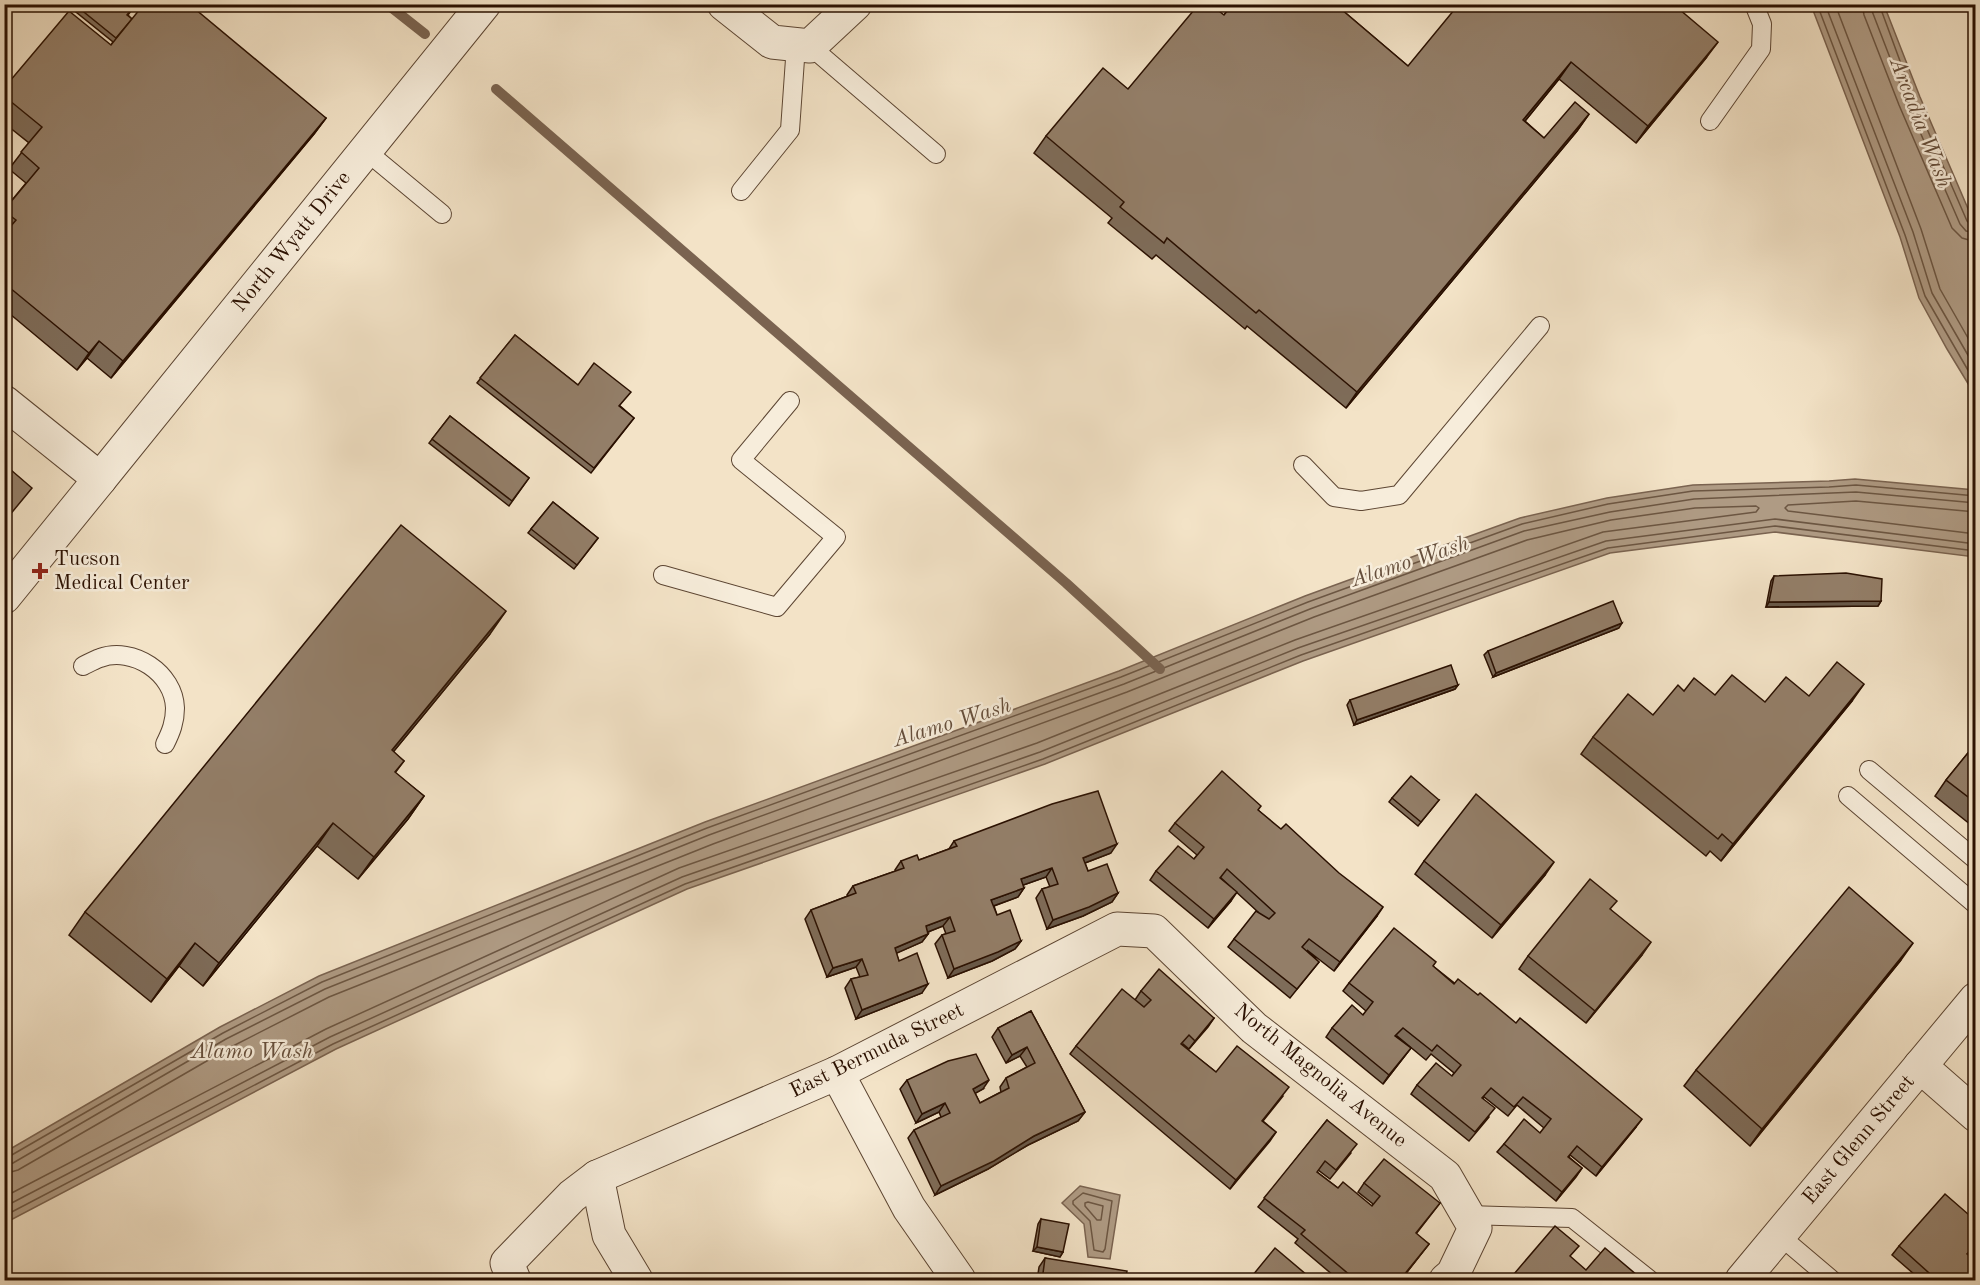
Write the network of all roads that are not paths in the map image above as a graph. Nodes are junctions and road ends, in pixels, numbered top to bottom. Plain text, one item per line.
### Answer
1 (484, 4) edge
2 (724, 4) edge
3 (855, 4) edge
4 (1755, 4) edge
5 (803, 45) junction
6 (1710, 121) dead end
7 (366, 151) junction
8 (936, 154) dead end
9 (741, 190) dead end
10 (442, 214) dead end
11 (1540, 326) dead end
12 (790, 400) dead end
13 (4, 402) edge
14 (1304, 465) dead end
15 (100, 479) junction
16 (663, 575) dead end
17 (4, 597) edge
18 (83, 666) dead end
19 (165, 744) dead end
20 (1869, 770) dead end
21 (1848, 796) dead end
22 (1976, 860) edge
23 (1976, 905) edge
24 (1154, 931) joint
25 (1976, 999) edge
26 (1920, 1066) junction
27 (837, 1073) junction
28 (1976, 1115) edge
29 (597, 1177) junction
30 (1471, 1221) junction
31 (1779, 1235) junction
32 (514, 1281) edge
33 (636, 1281) edge
34 (959, 1281) edge
35 (1446, 1281) edge
36 (1650, 1281) edge
37 (1742, 1281) edge
38 (1832, 1281) edge

1 - 7 street, North Wyatt Drive
2 - 5 street
3 - 5 street
4 - 6 lane
5 - 8 lane
5 - 9 lane
7 - 10 lane
7 - 15 street, North Wyatt Drive
11 - 14 lane
12 - 16 lane
13 - 15 street
15 - 17 street, North Wyatt Drive
18 - 19 lane
20 - 22 lane
21 - 23 lane
24 - 27 street, East Bermuda Street
24 - 30 street, North Magnolia Avenue
25 - 26 street, East Glenn Street
26 - 28 street
26 - 31 street, East Glenn Street
27 - 29 street, East Bermuda Street
27 - 34 street
29 - 32 street, East Bermuda Street
29 - 33 street
30 - 35 street
30 - 36 lane
31 - 37 street, East Glenn Street
31 - 38 lane

